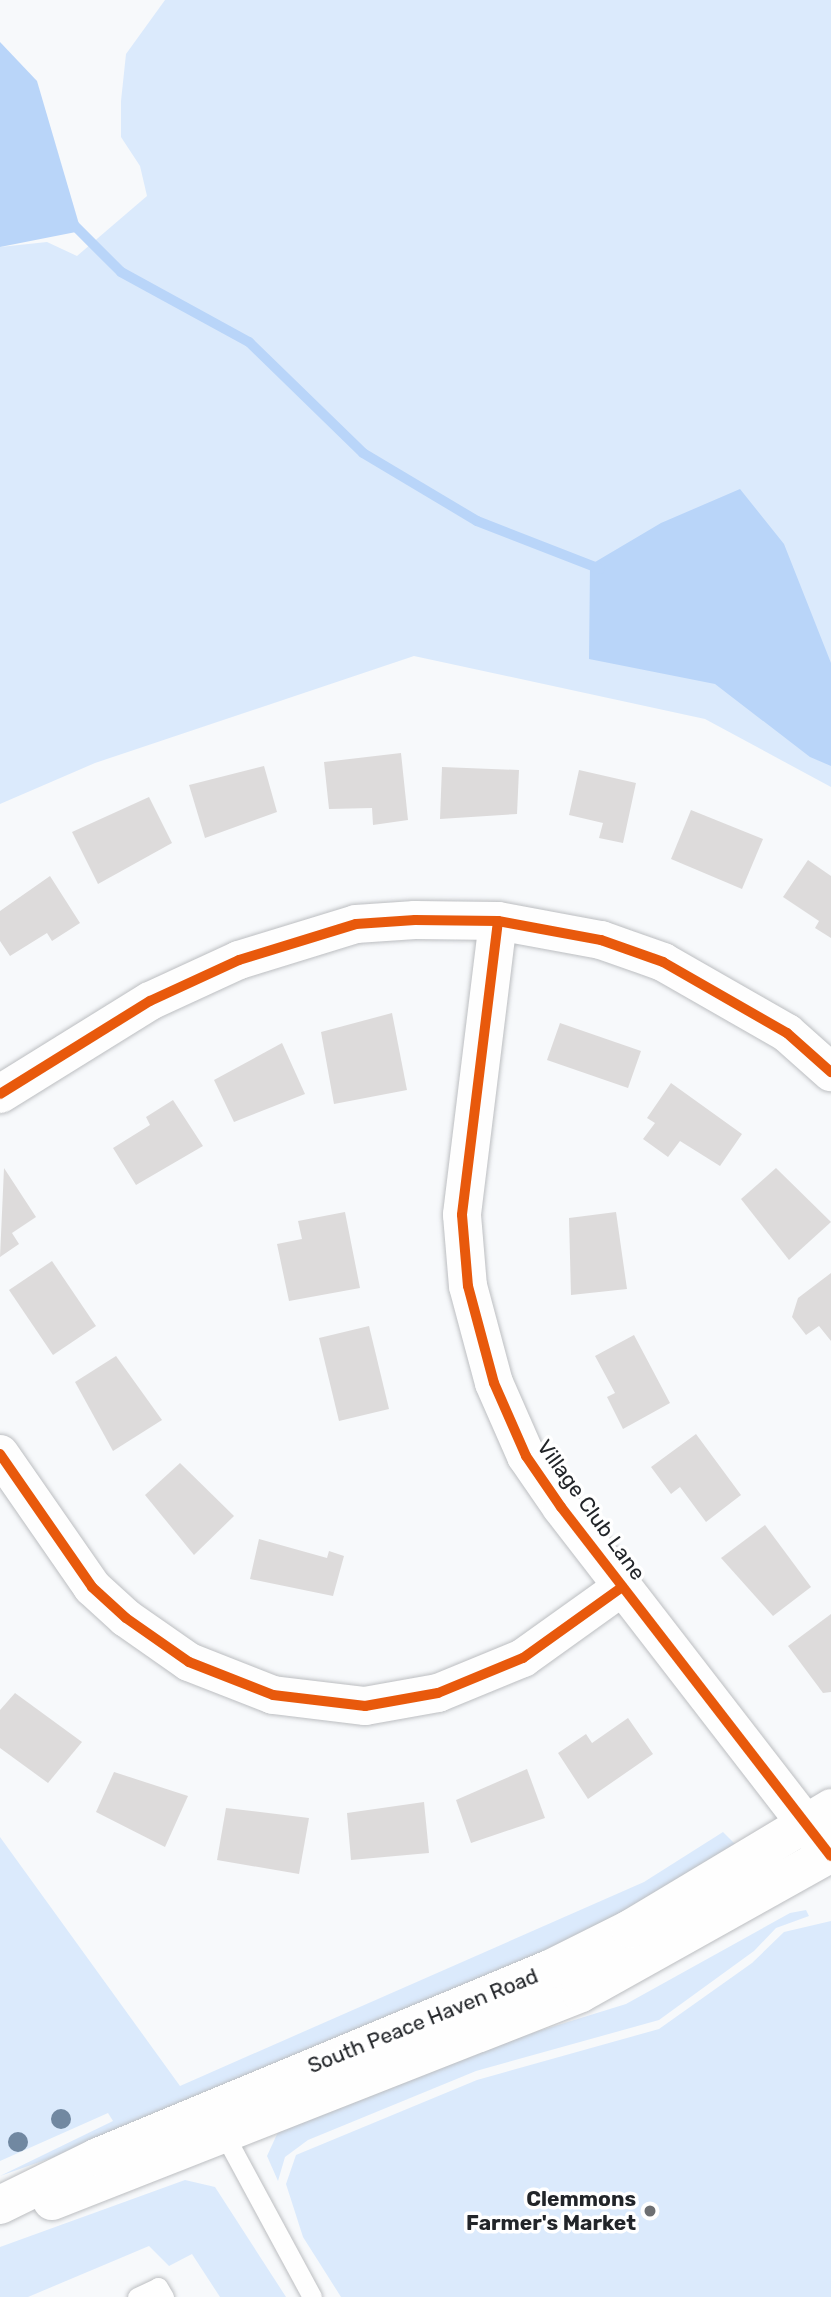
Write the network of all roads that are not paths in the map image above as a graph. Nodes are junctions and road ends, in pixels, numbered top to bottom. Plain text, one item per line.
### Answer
1 (498, 922) junction
2 (831, 1072) edge
3 (0, 1094) edge
4 (0, 1454) edge
5 (622, 1587) junction
6 (818, 1817) edge
7 (831, 1854) edge
8 (225, 2136) junction
9 (0, 2205) edge
10 (0, 2218) edge
11 (137, 2297) edge
12 (164, 2297) edge
13 (312, 2297) edge

1 - 2 street
1 - 3 street
1 - 5 street, Village Club Lane
4 - 5 street
5 - 6 street, Village Club Lane
6 - 7 street, Village Club Lane
6 - 9 street, South Peace Haven Road
7 - 8 street, South Peace Haven Road
8 - 10 street, South Peace Haven Road
8 - 13 lane
11 - 12 lane

